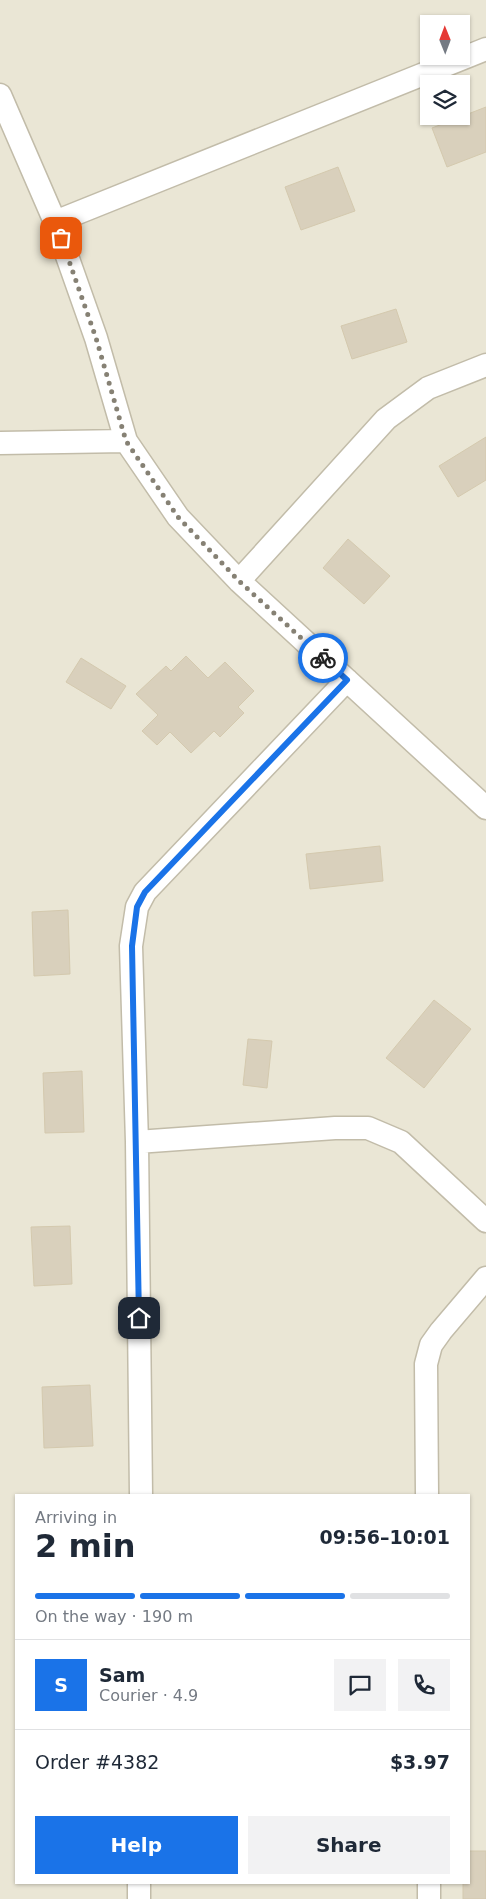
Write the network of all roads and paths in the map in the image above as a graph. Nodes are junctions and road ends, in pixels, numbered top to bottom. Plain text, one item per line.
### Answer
1 (486, 49) edge
2 (0, 95) edge
3 (55, 222) junction
4 (486, 365) edge
5 (126, 441) junction
6 (0, 443) edge
7 (239, 581) junction
8 (347, 680) junction
9 (486, 808) edge
10 (137, 1142) junction
11 (486, 1221) edge
12 (486, 1278) edge
13 (141, 1494) edge
14 (426, 1494) edge
15 (139, 1884) edge
16 (429, 1884) edge
17 (139, 1899) edge
18 (429, 1899) edge

1 - 3 street
2 - 3 street
3 - 5 street
4 - 7 street
5 - 6 street
5 - 7 street
7 - 8 street
8 - 9 street
8 - 10 street
10 - 11 street
10 - 13 street
12 - 14 street
15 - 17 street
16 - 18 street

